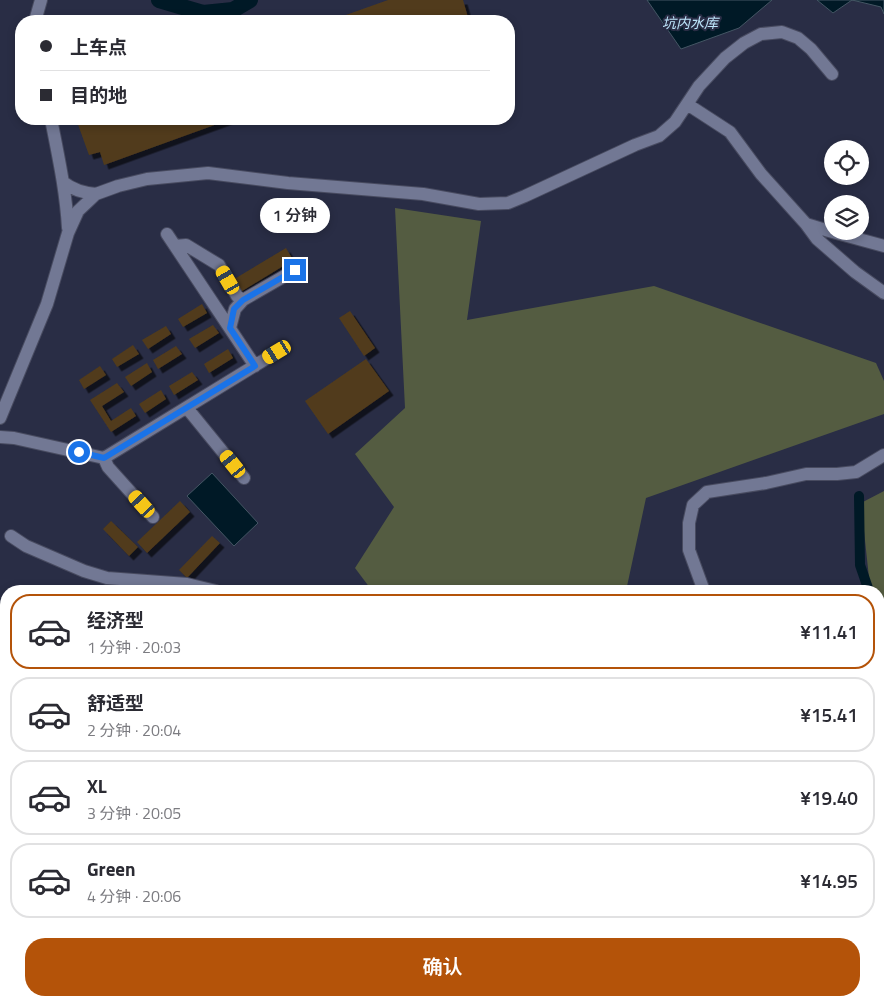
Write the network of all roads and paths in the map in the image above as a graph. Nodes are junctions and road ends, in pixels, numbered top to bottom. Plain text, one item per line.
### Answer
1 (41, 0) edge
2 (37, 15) edge
3 (832, 74) dead end
4 (687, 104) junction
5 (52, 125) edge
6 (63, 182) junction
7 (96, 194) junction
8 (806, 224) junction
9 (68, 233) junction
10 (167, 234) dead end
11 (175, 246) junction
12 (884, 246) edge
13 (295, 270) dead end
14 (884, 293) edge
15 (243, 300) junction
16 (230, 328) junction
17 (277, 352) dead end
18 (255, 366) junction
19 (187, 408) junction
20 (0, 418) edge
21 (0, 437) edge
22 (884, 455) edge
23 (104, 458) junction
24 (244, 478) dead end
25 (153, 517) dead end
26 (11, 536) dead end
27 (191, 585) edge
28 (702, 585) edge

1 - 2 street
3 - 4 street
4 - 7 street
4 - 8 street
5 - 6 street
6 - 7 street
6 - 9 street
7 - 9 street
8 - 12 street
8 - 14 street
9 - 20 street
10 - 11 street
11 - 15 street
11 - 16 street
13 - 15 street
15 - 16 street
16 - 18 street
17 - 18 street
18 - 19 street
19 - 23 street
19 - 24 street
21 - 23 street
22 - 28 street
23 - 25 street
26 - 27 street

